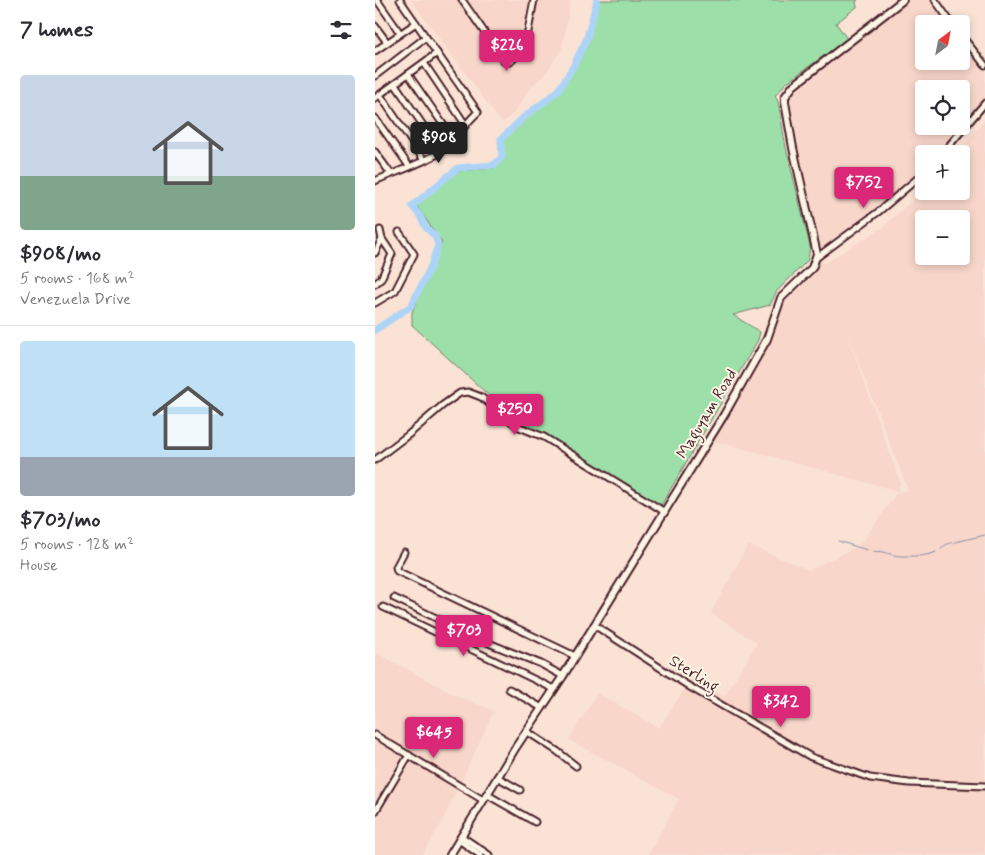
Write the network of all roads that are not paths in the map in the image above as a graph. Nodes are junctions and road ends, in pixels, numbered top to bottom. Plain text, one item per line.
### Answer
1 (377, 0) edge
2 (399, 0) edge
3 (462, 0) edge
4 (534, 0) edge
5 (903, 0) edge
6 (935, 0) edge
7 (946, 15) edge
8 (415, 23) junction
9 (375, 26) edge
10 (400, 33) junction
11 (426, 37) junction
12 (387, 42) junction
13 (970, 46) edge
14 (375, 51) edge
15 (437, 54) junction
16 (423, 63) junction
17 (985, 65) edge
18 (408, 74) junction
19 (375, 76) edge
20 (395, 84) junction
21 (378, 96) edge
22 (985, 103) edge
23 (375, 118) edge
24 (465, 124) junction
25 (454, 140) junction
26 (950, 145) edge
27 (375, 152) edge
28 (441, 152) junction
29 (424, 160) junction
30 (409, 166) junction
31 (391, 174) junction
32 (375, 181) edge
33 (915, 181) edge
34 (380, 230) dead end
35 (399, 232) dead end
36 (382, 239) junction
37 (375, 253) edge
38 (816, 258) junction
39 (375, 284) edge
40 (375, 303) edge
41 (375, 460) edge
42 (665, 512) junction
43 (404, 552) dead end
44 (394, 598) dead end
45 (383, 607) dead end
46 (594, 626) junction
47 (575, 656) junction
48 (563, 676) junction
49 (509, 689) dead end
50 (554, 689) junction
51 (542, 708) junction
52 (526, 731) junction
53 (375, 735) edge
54 (409, 755) junction
55 (576, 766) dead end
56 (497, 776) junction
57 (985, 786) edge
58 (520, 790) dead end
59 (485, 797) junction
60 (375, 812) edge
61 (535, 822) dead end
62 (460, 838) junction
63 (450, 855) edge
64 (480, 855) edge
65 (489, 855) edge

1 - 10 street
2 - 8 street
3 - 4 street
5 - 38 main road
6 - 7 street
8 - 10 street
8 - 11 street
9 - 12 street
10 - 12 street
11 - 15 street
11 - 19 street
12 - 14 street
13 - 17 street
15 - 16 street
15 - 24 street
16 - 18 street
16 - 24 street
18 - 20 street
18 - 25 street
20 - 21 street
20 - 28 street
21 - 29 street
22 - 26 street
23 - 30 street
24 - 25 street
25 - 28 street
27 - 31 street
28 - 29 street
29 - 30 street
30 - 31 street
31 - 32 street
33 - 38 street
34 - 36 street
35 - 40 street
36 - 37 street
36 - 39 street
38 - 42 main road, Maguyam Road
41 - 42 street
42 - 46 main road, Maguyam Road
43 - 47 street
44 - 48 street
45 - 50 street
46 - 47 main road, Maguyam Road
46 - 57 street, Sterling
47 - 48 main road, Maguyam Road
48 - 50 main road, Maguyam Road
49 - 51 street
50 - 51 main road, Maguyam Road
51 - 52 main road, Maguyam Road
52 - 55 street
52 - 56 main road, Maguyam Road
53 - 54 street
54 - 59 street
54 - 60 street
56 - 58 street
56 - 59 main road, Maguyam Road
59 - 61 street
59 - 62 main road, Maguyam Road
62 - 63 main road, Maguyam Road
62 - 64 street
62 - 65 street

